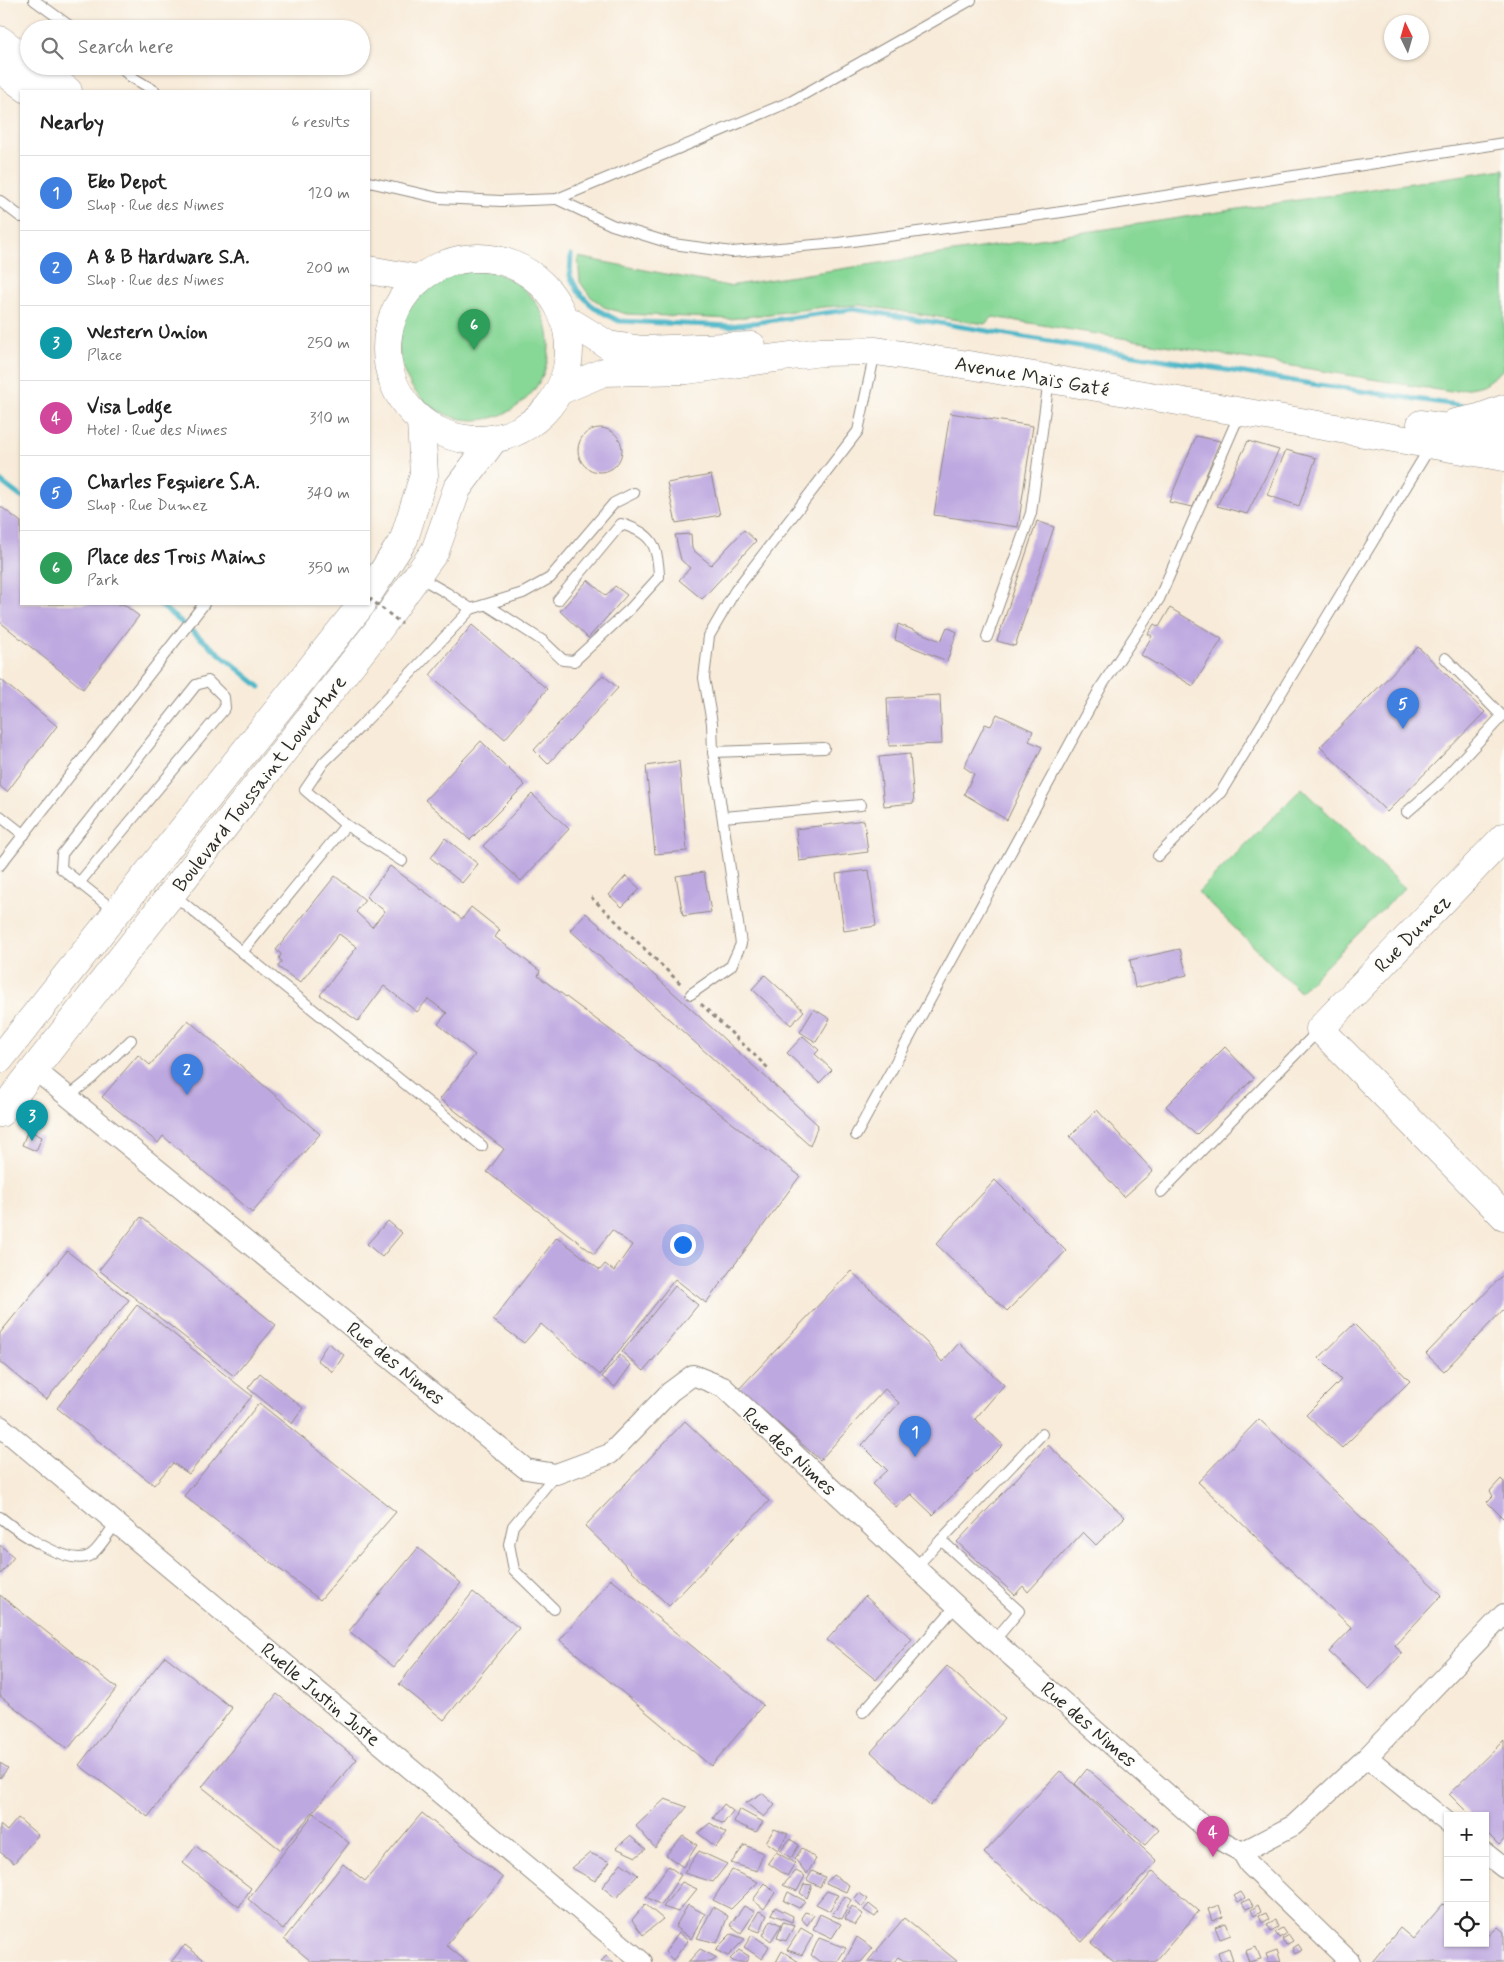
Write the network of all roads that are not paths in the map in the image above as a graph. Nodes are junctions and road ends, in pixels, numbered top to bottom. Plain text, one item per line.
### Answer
1 (34, 0) edge
2 (971, 0) edge
3 (62, 20) edge
4 (0, 40) edge
5 (20, 55) edge
6 (0, 68) edge
7 (47, 75) edge
8 (129, 75) edge
9 (29, 90) edge
10 (67, 90) edge
11 (153, 90) edge
12 (1504, 143) edge
13 (370, 182) edge
14 (557, 199) junction
15 (0, 201) edge
16 (20, 217) edge
17 (370, 270) edge
18 (419, 279) junction
19 (564, 318) junction
20 (378, 334) edge
21 (876, 351) junction
22 (1049, 379) junction
23 (559, 391) junction
24 (1504, 409) edge
25 (1240, 412) junction
26 (421, 421) junction
27 (1434, 435) junction
28 (1504, 436) edge
29 (494, 439) junction
30 (1504, 457) edge
31 (634, 493) dead end
32 (417, 576) junction
33 (370, 591) edge
34 (558, 600) dead end
35 (203, 605) edge
36 (361, 605) edge
37 (487, 605) junction
38 (471, 609) junction
39 (987, 637) dead end
40 (1445, 658) dead end
41 (1500, 707) edge
42 (824, 748) dead end
43 (714, 752) junction
44 (860, 805) dead end
45 (1407, 812) dead end
46 (0, 816) edge
47 (724, 816) junction
48 (346, 825) junction
49 (24, 834) junction
50 (1504, 837) edge
51 (1158, 856) dead end
52 (402, 861) dead end
53 (0, 865) edge
54 (79, 883) junction
55 (172, 894) junction
56 (116, 912) junction
57 (242, 952) junction
58 (691, 994) road end
59 (1320, 1028) junction
60 (131, 1040) dead end
61 (0, 1059) edge
62 (34, 1069) junction
63 (68, 1097) junction
64 (0, 1112) edge
65 (856, 1134) dead end
66 (482, 1146) dead end
67 (1161, 1192) dead end
68 (1504, 1216) edge
69 (0, 1426) edge
70 (1042, 1434) dead end
71 (556, 1474) junction
72 (0, 1517) edge
73 (116, 1523) junction
74 (941, 1540) junction
75 (915, 1568) junction
76 (956, 1606) junction
77 (554, 1609) dead end
78 (1504, 1614) edge
79 (994, 1641) junction
80 (863, 1712) dead end
81 (1367, 1757) junction
82 (1444, 1820) edge
83 (1242, 1852) junction
84 (1489, 1856) edge
85 (1504, 1868) edge
86 (642, 1962) edge
87 (1350, 1962) edge

1 - 3 lane
2 - 14 lane
4 - 5 main road
6 - 9 main road
7 - 10 main road
8 - 11 lane
12 - 14 lane
13 - 14 lane
15 - 16 lane
17 - 18 main road
18 - 19 main road
18 - 20 main road
19 - 23 main road
19 - 27 main road, Avenue Maïs Gaté
20 - 26 main road
21 - 22 main road, Avenue Maïs Gaté
21 - 23 main road, Avenue Maïs Gaté
21 - 43 lane
22 - 25 main road, Avenue Maïs Gaté
22 - 39 lane
23 - 29 main road
24 - 27 main road
25 - 27 main road, Avenue Maïs Gaté
25 - 65 lane
26 - 29 main road
26 - 33 main road
27 - 28 main road, Avenue Maïs Gaté
27 - 30 main road, Avenue Maïs Gaté
27 - 51 lane
29 - 32 main road, Boulevard Toussaint Louverture
31 - 37 lane
32 - 38 lane
32 - 55 main road, Boulevard Toussaint Louverture
34 - 37 lane
35 - 49 lane
36 - 56 main road, Boulevard Toussaint Louverture
37 - 38 lane
38 - 48 lane
40 - 41 lane
41 - 45 lane
42 - 43 lane
43 - 47 lane
44 - 47 lane
46 - 49 lane
47 - 58 lane
48 - 52 lane
48 - 57 lane
49 - 53 lane
50 - 59 main road, Rue Dumez
54 - 54 lane
54 - 56 lane
55 - 57 lane
55 - 62 main road, Boulevard Toussaint Louverture
56 - 61 main road, Boulevard Toussaint Louverture
57 - 66 lane
59 - 67 lane
59 - 68 main road
60 - 63 lane
62 - 63 street, Rue des Nimes
62 - 64 main road, Boulevard Toussaint Louverture
63 - 71 street, Rue des Nimes
69 - 73 street, Ruelle Justin Juste
70 - 74 lane
71 - 75 street, Rue des Nimes
71 - 77 lane
72 - 73 lane
73 - 86 street, Ruelle Justin Juste
74 - 75 lane
74 - 79 lane
75 - 76 street, Rue des Nimes
76 - 79 street, Rue des Nimes
76 - 80 lane
78 - 81 street
79 - 83 street, Rue des Nimes
81 - 82 street
81 - 83 street
83 - 87 street
84 - 85 street

